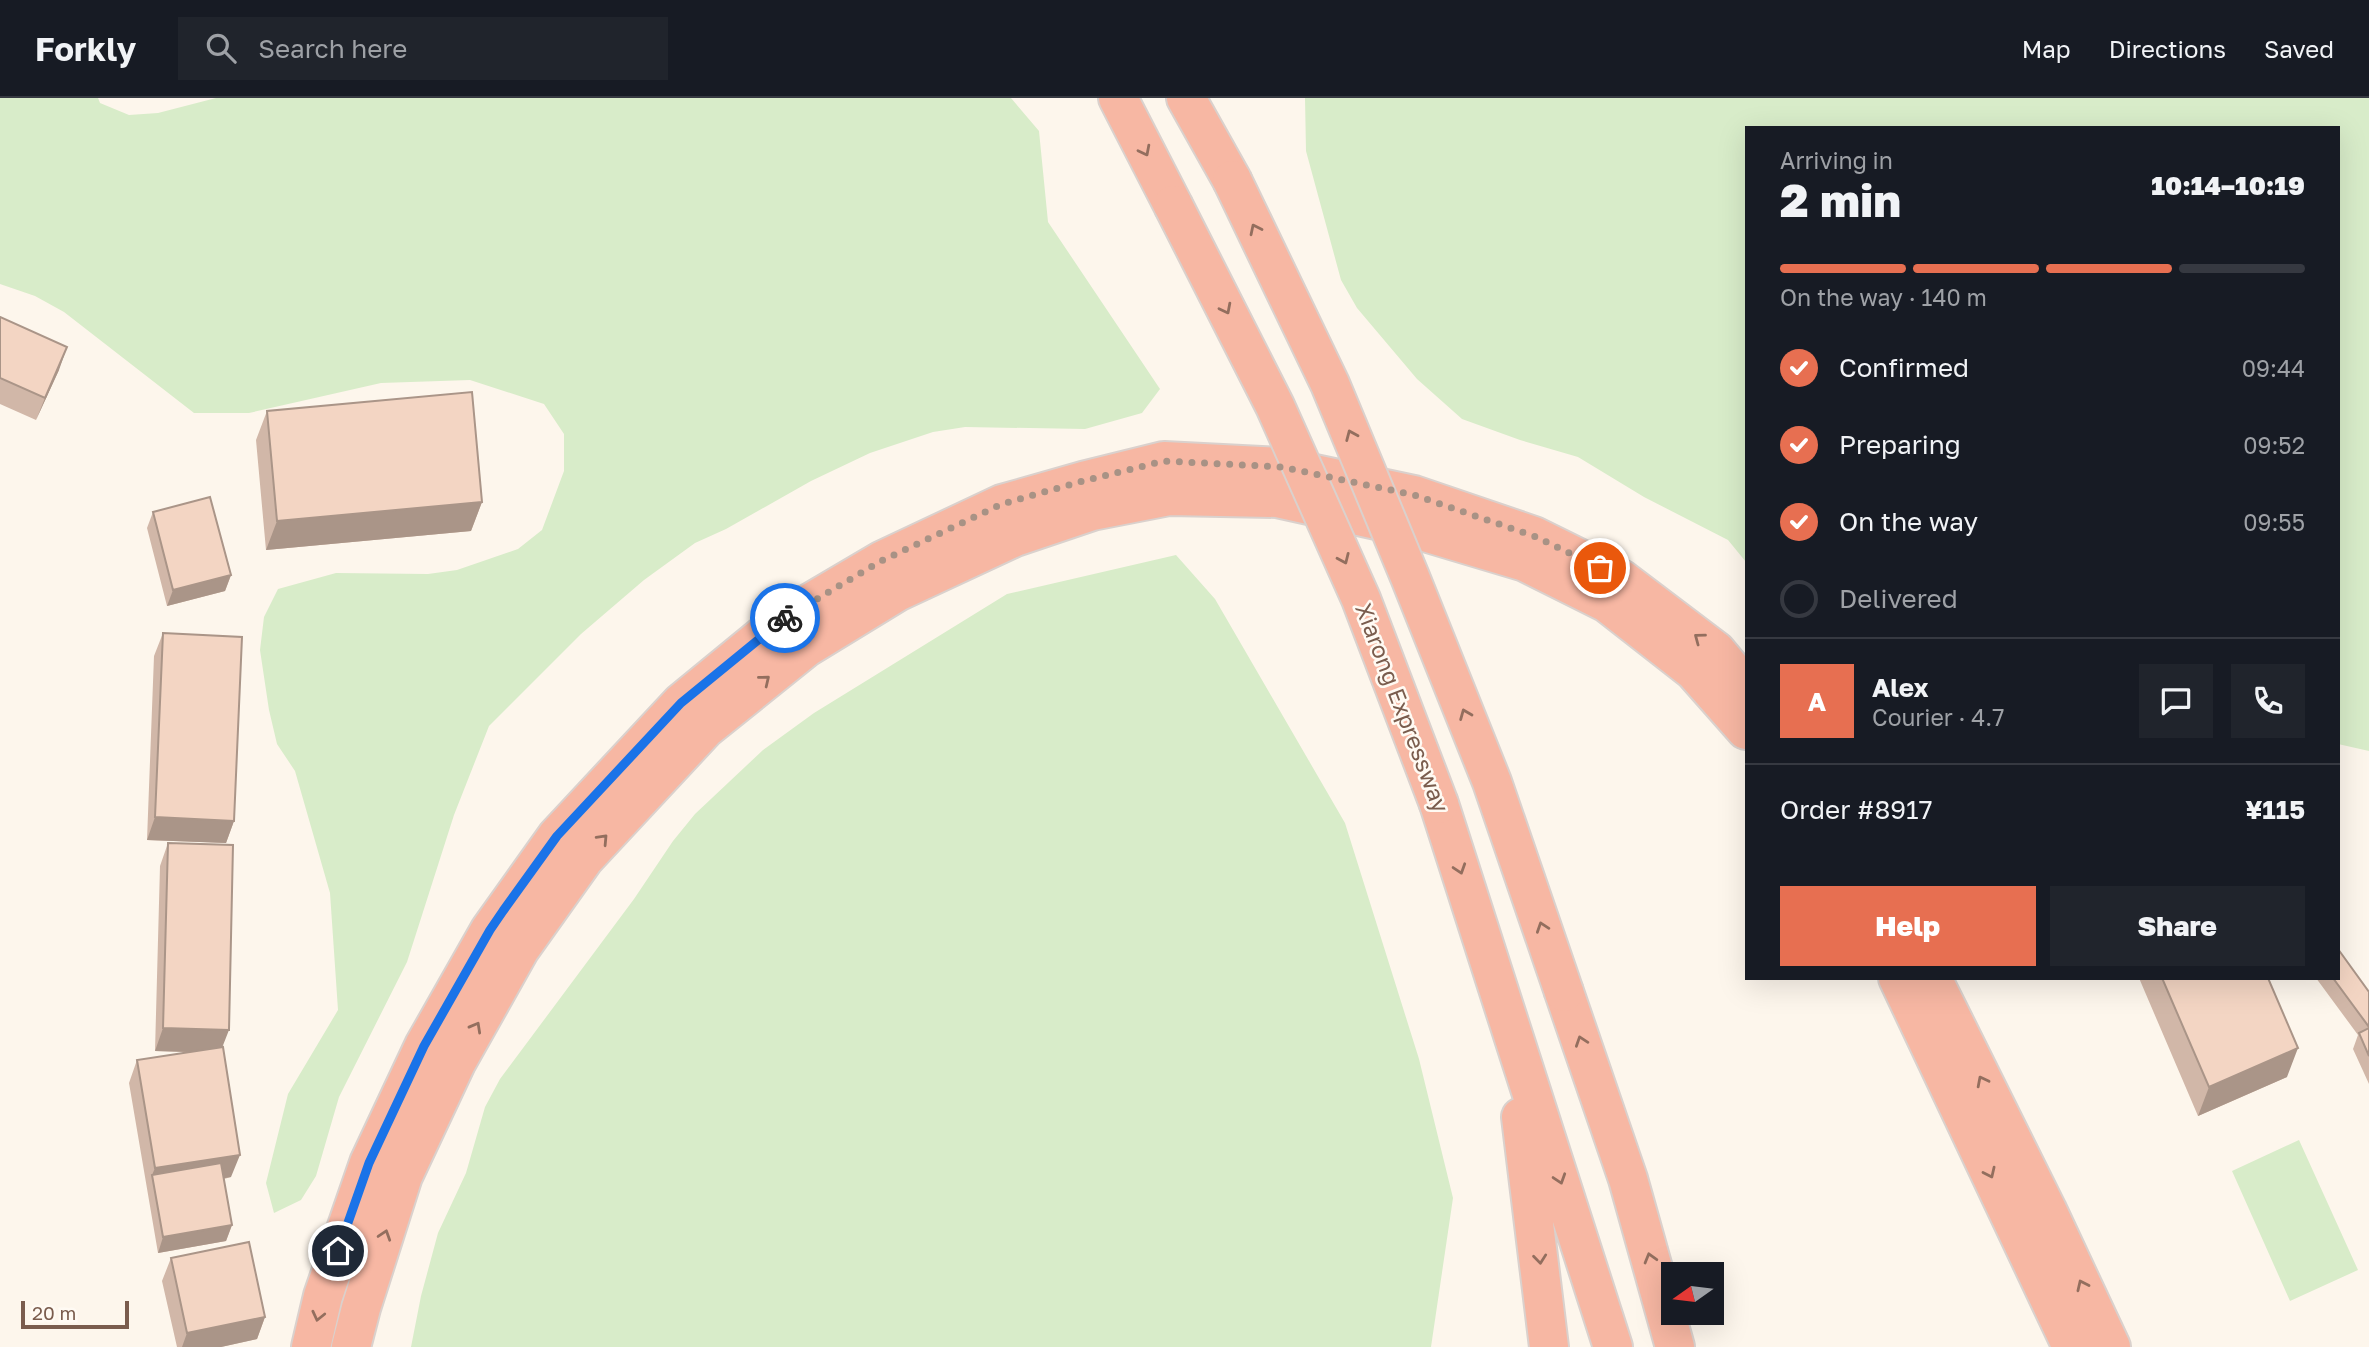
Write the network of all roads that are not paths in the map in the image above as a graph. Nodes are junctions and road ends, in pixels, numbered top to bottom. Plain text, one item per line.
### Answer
1 (1118, 98) edge
2 (1186, 98) edge
3 (1745, 686) edge
4 (1745, 729) edge
5 (1899, 980) edge
6 (1933, 980) edge
7 (1508, 1021) junction
8 (311, 1347) edge
9 (351, 1347) edge
10 (1549, 1347) edge
11 (1613, 1347) edge
12 (1675, 1347) edge
13 (2072, 1347) edge
14 (2111, 1347) edge

1 -> 7 highway, Xiarong Expressway, bridge
12 -> 2 highway, bridge
3 -> 8 highway
9 -> 4 highway
5 -> 13 highway
14 -> 6 highway
7 -> 10 highway
7 -> 11 highway, Xiarong Expressway

